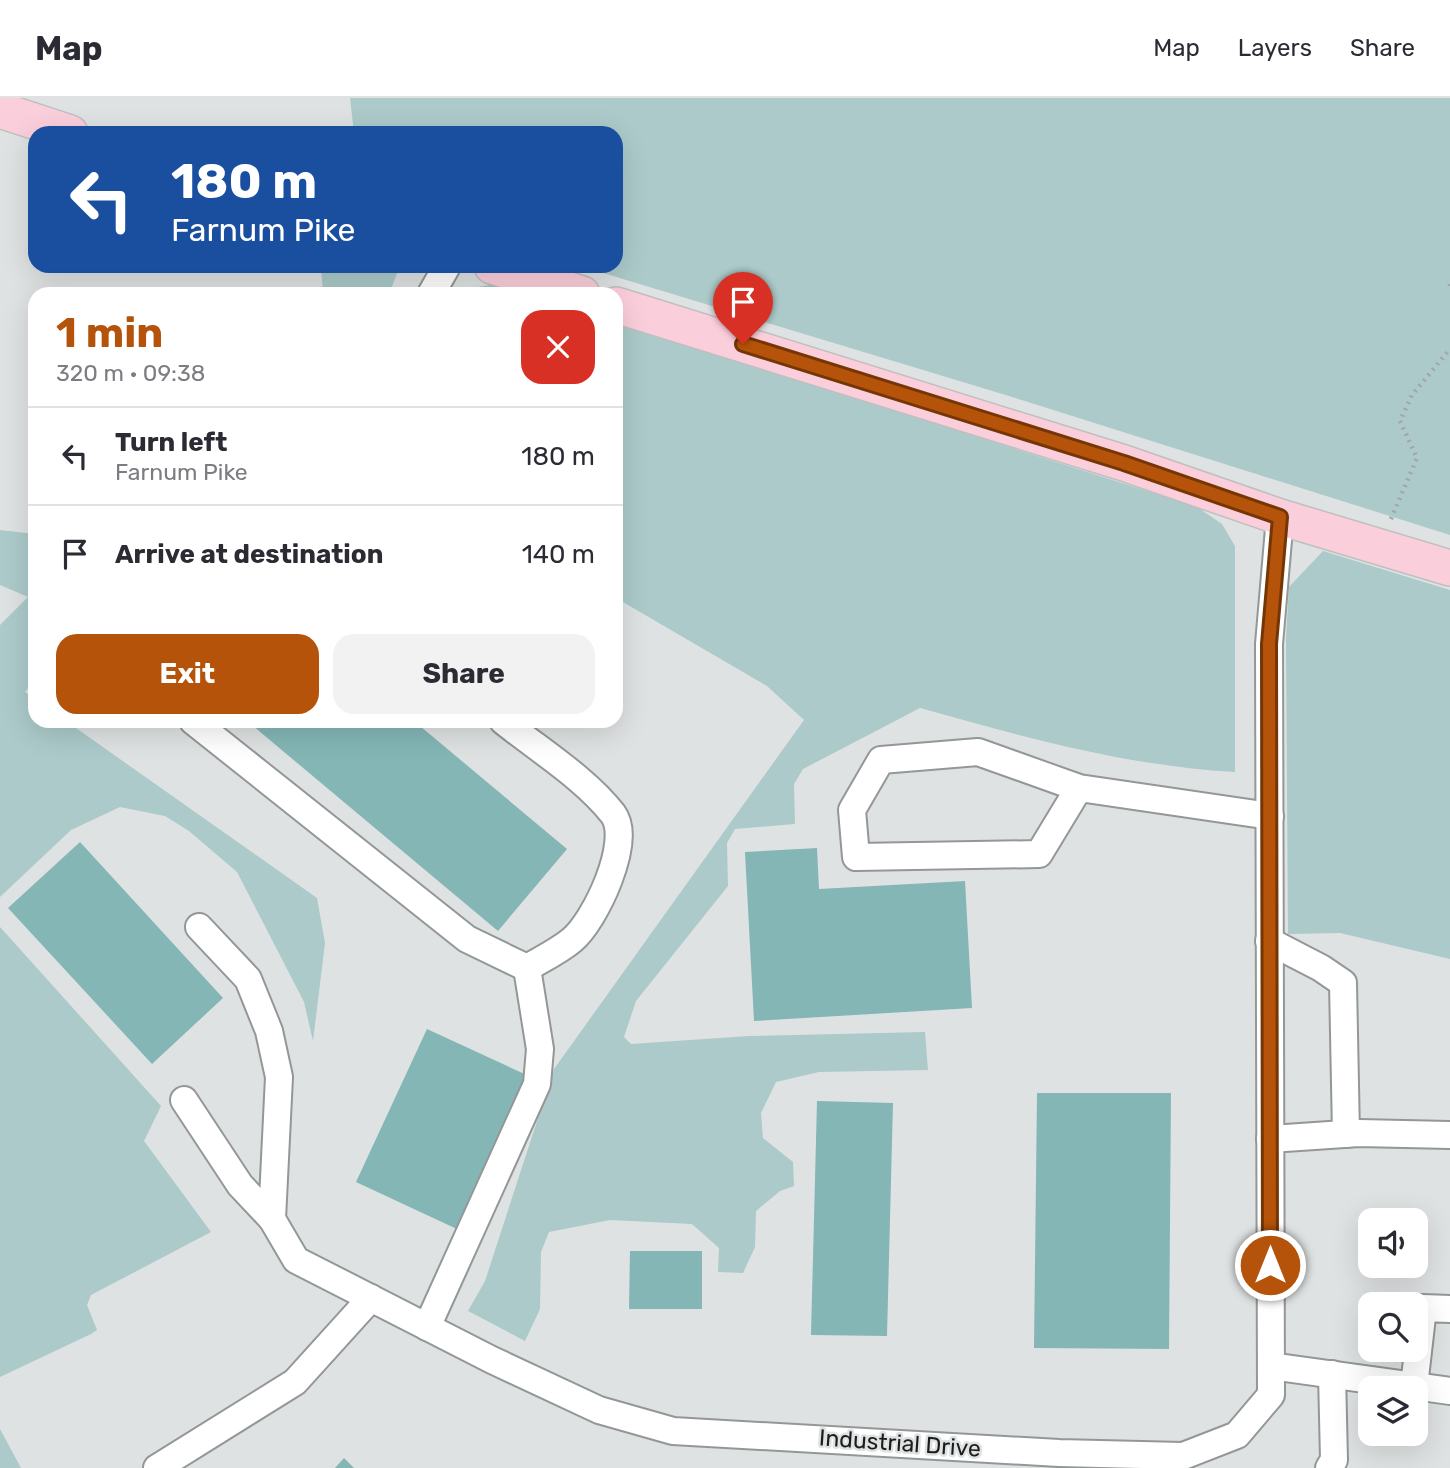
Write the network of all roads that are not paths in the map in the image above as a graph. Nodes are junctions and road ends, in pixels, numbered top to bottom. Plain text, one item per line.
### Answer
1 (1, 115) edge
2 (43, 126) edge
3 (514, 273) edge
4 (560, 287) edge
5 (623, 307) edge
6 (1280, 517) junction
7 (1450, 568) edge
8 (202, 728) edge
9 (512, 728) edge
10 (1079, 788) junction
11 (1270, 816) junction
12 (199, 927) dead end
13 (1269, 941) junction
14 (527, 968) junction
15 (184, 1100) dead end
16 (1346, 1134) junction
17 (1450, 1135) edge
18 (1270, 1139) junction
19 (272, 1219) junction
20 (370, 1298) junction
21 (1450, 1309) edge
22 (427, 1326) junction
23 (1271, 1366) junction
24 (1332, 1374) junction
25 (1415, 1376) edge
26 (1358, 1378) edge
27 (1428, 1388) edge
28 (1450, 1391) edge
29 (901, 1455) edge
30 (1183, 1462) edge
31 (157, 1468) edge
32 (1329, 1468) edge

1 - 2 main road
3 - 4 main road
5 - 6 main road
6 - 7 main road
6 - 11 street, Industrial Drive
8 - 14 street
9 - 14 street
10 - 10 street
10 - 11 street
11 - 13 street, Industrial Drive
12 - 19 street
13 - 16 street
13 - 18 street, Industrial Drive
14 - 22 street
15 - 19 street
16 - 17 street
16 - 18 street
18 - 23 street, Industrial Drive
19 - 20 street, Industrial Drive
20 - 22 street, Industrial Drive
20 - 31 street
21 - 25 street
22 - 29 street, Industrial Drive
23 - 24 street
23 - 30 street, Industrial Drive
24 - 26 street
24 - 32 street
27 - 28 street
29 - 30 street, Industrial Drive

